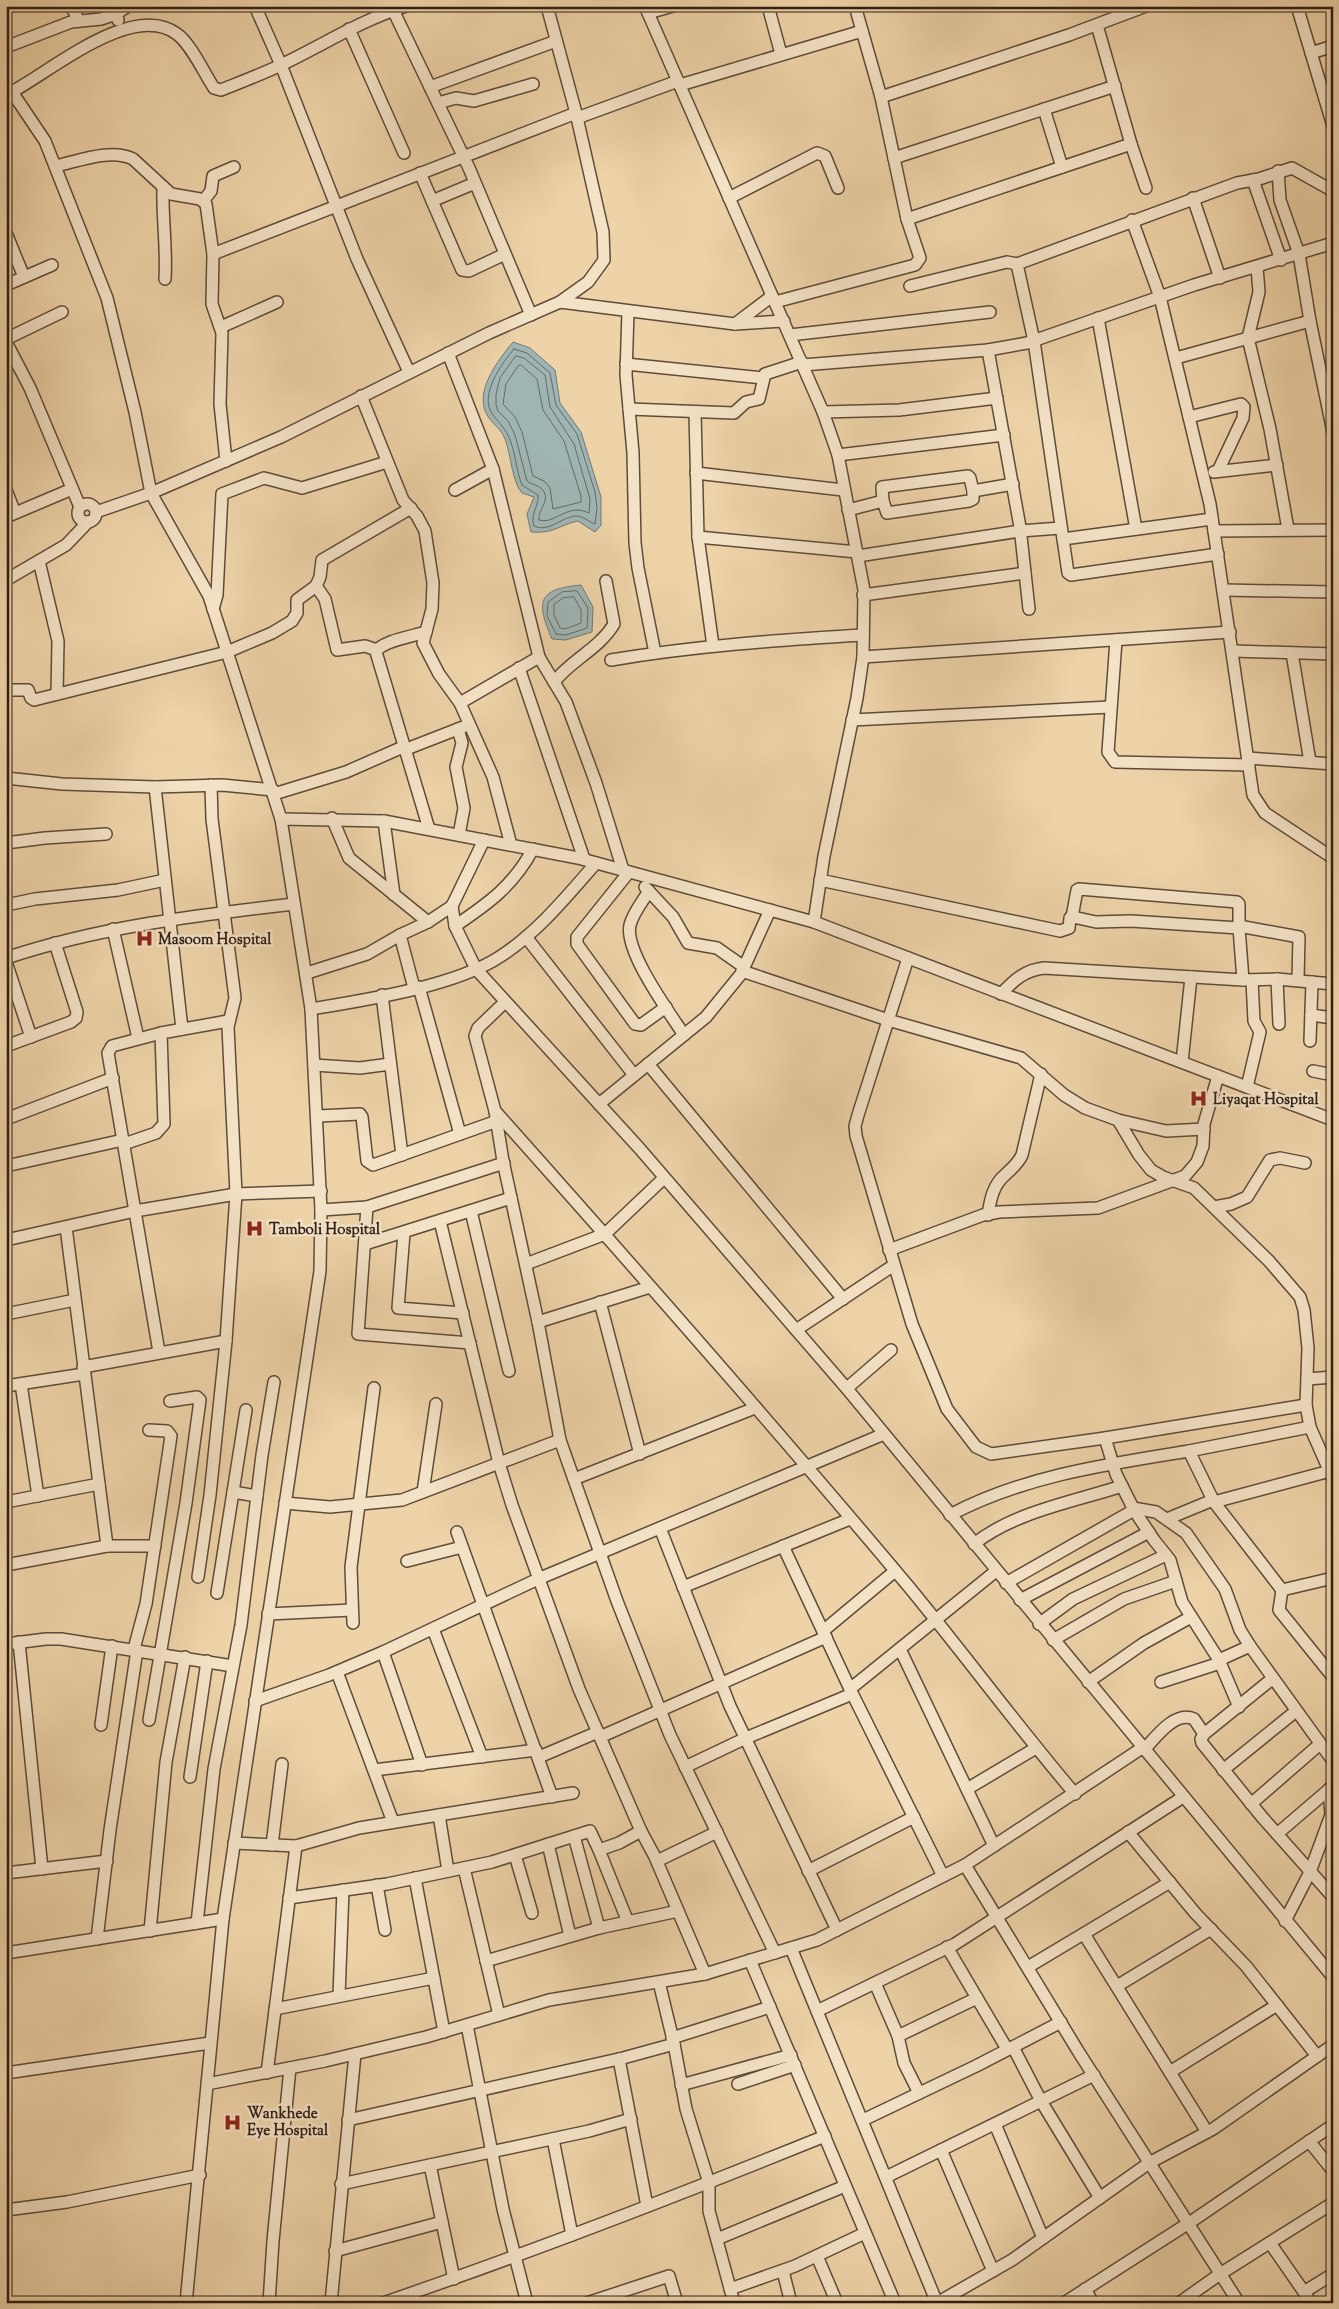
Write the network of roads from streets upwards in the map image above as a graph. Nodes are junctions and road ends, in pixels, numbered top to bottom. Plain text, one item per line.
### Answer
1 (71, 6) edge
2 (128, 6) edge
3 (256, 6) edge
4 (406, 6) edge
5 (547, 6) edge
6 (673, 6) edge
7 (768, 6) edge
8 (855, 6) edge
9 (1146, 6) edge
10 (1297, 6) edge
11 (393, 10) junction
12 (647, 10) edge
13 (1116, 12) edge
14 (116, 14) junction
15 (79, 21) junction
16 (1097, 25) junction
17 (122, 29) junction
18 (349, 29) junction
19 (862, 31) junction
20 (556, 41) junction
21 (1333, 46) edge
22 (6, 47) edge
23 (1311, 53) junction
24 (781, 54) junction
25 (281, 65) junction
26 (679, 83) junction
27 (533, 84) dead end
28 (430, 86) junction
29 (1115, 86) junction
30 (9, 93) edge
31 (881, 97) junction
32 (438, 103) junction
33 (1044, 110) junction
34 (576, 116) junction
35 (1333, 126) edge
36 (1131, 144) junction
37 (404, 153) dead end
38 (463, 156) junction
39 (894, 158) junction
40 (55, 166) junction
41 (234, 167) dead end
42 (1062, 167) junction
43 (1278, 171) junction
44 (420, 173) junction
45 (1253, 180) junction
46 (475, 183) junction
47 (164, 187) junction
48 (838, 188) dead end
49 (1146, 188) dead end
50 (1333, 191) edge
51 (729, 198) junction
52 (1194, 198) junction
53 (203, 201) junction
54 (432, 201) junction
55 (336, 205) junction
56 (907, 219) junction
57 (1132, 220) junction
58 (6, 233) edge
59 (1333, 243) edge
60 (213, 254) junction
61 (505, 254) junction
62 (1299, 254) junction
63 (1281, 260) junction
64 (1017, 264) junction
65 (52, 265) dead end
66 (1257, 267) junction
67 (24, 276) junction
68 (1220, 278) junction
69 (165, 279) dead end
70 (6, 285) edge
71 (910, 286) dead end
72 (1160, 297) junction
73 (774, 299) junction
74 (277, 302) dead end
75 (560, 302) junction
76 (628, 311) junction
77 (62, 312) dead end
78 (990, 312) dead end
79 (531, 314) junction
80 (1098, 318) junction
81 (784, 321) junction
82 (1310, 321) junction
83 (735, 324) junction
84 (221, 327) junction
85 (790, 335) junction
86 (1248, 338) junction
87 (6, 340) edge
88 (1034, 341) junction
89 (988, 350) junction
90 (448, 353) junction
91 (1176, 358) junction
92 (626, 364) junction
93 (802, 364) junction
94 (409, 372) junction
95 (763, 378) junction
96 (361, 396) junction
97 (997, 398) junction
98 (628, 409) junction
99 (695, 412) junction
100 (824, 412) junction
101 (1190, 416) junction
102 (1333, 432) edge
103 (1004, 435) junction
104 (838, 454) junction
105 (226, 460) junction
106 (387, 462) junction
107 (1276, 465) junction
108 (493, 469) junction
109 (1218, 472) junction
110 (696, 473) junction
111 (1203, 473) junction
112 (1012, 484) junction
113 (72, 489) junction
114 (6, 490) edge
115 (455, 490) dead end
116 (844, 490) junction
117 (973, 491) junction
118 (151, 493) junction
119 (883, 501) junction
120 (80, 507) junction
121 (411, 508) junction
122 (848, 510) junction
123 (96, 512) junction
124 (11, 515) edge
125 (88, 522) junction
126 (1213, 525) junction
127 (1136, 529) junction
128 (1288, 529) junction
129 (1333, 530) edge
130 (1020, 531) junction
131 (1062, 533) junction
132 (698, 537) junction
133 (858, 554) junction
134 (1218, 554) junction
135 (39, 561) junction
136 (1025, 573) junction
137 (6, 580) edge
138 (606, 581) dead end
139 (316, 586) junction
140 (1223, 590) junction
141 (1333, 592) edge
142 (863, 595) junction
143 (213, 609) junction
144 (1029, 609) dead end
145 (426, 632) junction
146 (1230, 632) junction
147 (863, 634) junction
148 (1116, 640) junction
149 (714, 646) junction
150 (377, 650) junction
151 (1233, 651) junction
152 (227, 652) junction
153 (655, 652) junction
154 (1292, 653) junction
155 (1333, 654) edge
156 (539, 657) junction
157 (863, 657) junction
158 (611, 660) dead end
159 (519, 668) junction
160 (554, 682) junction
161 (6, 690) edge
162 (57, 694) junction
163 (460, 703) junction
164 (1110, 707) junction
165 (852, 720) junction
166 (469, 724) junction
167 (458, 729) junction
168 (403, 748) junction
169 (1249, 761) junction
170 (1310, 762) junction
171 (1333, 764) edge
172 (6, 778) edge
173 (211, 785) junction
174 (155, 787) junction
175 (273, 792) junction
176 (332, 818) junction
177 (281, 819) junction
178 (384, 820) junction
179 (429, 829) junction
180 (106, 834) dead end
181 (459, 835) junction
182 (484, 840) junction
183 (6, 843) edge
184 (511, 845) junction
185 (533, 849) junction
186 (1333, 858) edge
187 (584, 859) junction
188 (596, 862) junction
189 (629, 872) junction
190 (165, 880) junction
191 (820, 880) junction
192 (649, 891) junction
193 (394, 895) junction
194 (294, 904) junction
195 (6, 905) edge
196 (452, 906) junction
197 (770, 910) junction
198 (225, 912) junction
199 (1072, 917) junction
200 (169, 921) junction
201 (428, 922) junction
202 (814, 922) junction
203 (455, 926) junction
204 (1238, 927) junction
205 (113, 929) junction
206 (400, 935) junction
207 (526, 938) junction
208 (55, 943) junction
209 (7, 956) edge
210 (908, 958) junction
211 (476, 969) junction
212 (743, 969) junction
213 (307, 973) junction
214 (1191, 977) junction
215 (1277, 979) junction
216 (1248, 980) junction
217 (1298, 980) junction
218 (1312, 982) junction
219 (1333, 984) edge
220 (416, 987) junction
221 (1001, 994) junction
222 (382, 995) junction
223 (505, 1002) junction
224 (666, 1007) junction
225 (311, 1009) junction
226 (1311, 1015) junction
227 (1333, 1018) edge
228 (888, 1020) junction
229 (228, 1021) junction
230 (1279, 1024) dead end
231 (182, 1029) junction
232 (161, 1033) junction
233 (684, 1035) junction
234 (31, 1037) junction
235 (138, 1038) junction
236 (1310, 1040) dead end
237 (6, 1046) edge
238 (1182, 1062) junction
239 (390, 1064) junction
240 (648, 1064) junction
241 (314, 1065) junction
242 (1313, 1071) dead end
243 (1041, 1074) junction
244 (1333, 1074) edge
245 (634, 1075) junction
246 (1218, 1076) junction
247 (113, 1078) junction
248 (1247, 1087) junction
249 (599, 1104) junction
250 (318, 1116) junction
251 (496, 1116) junction
252 (6, 1119) edge
253 (1118, 1120) junction
254 (1333, 1120) edge
255 (1204, 1129) junction
256 (460, 1134) junction
257 (123, 1142) junction
258 (402, 1155) junction
259 (504, 1163) junction
260 (1305, 1164) dead end
261 (6, 1166) edge
262 (664, 1178) junction
263 (1176, 1180) junction
264 (321, 1192) junction
265 (236, 1194) junction
266 (511, 1198) junction
267 (367, 1207) junction
268 (1214, 1207) junction
269 (322, 1210) junction
270 (135, 1211) junction
271 (471, 1211) junction
272 (988, 1214) junction
273 (440, 1221) junction
274 (66, 1227) junction
275 (404, 1233) junction
276 (605, 1234) junction
277 (6, 1240) edge
278 (365, 1244) junction
279 (889, 1250) junction
280 (526, 1264) junction
281 (894, 1265) junction
282 (650, 1287) junction
283 (843, 1299) junction
284 (75, 1300) junction
285 (600, 1302) junction
286 (463, 1313) junction
287 (6, 1314) edge
288 (538, 1322) junction
289 (796, 1330) junction
290 (226, 1341) junction
291 (470, 1343) junction
292 (891, 1350) dead end
293 (159, 1352) junction
294 (84, 1370) junction
295 (509, 1371) dead end
296 (1333, 1377) edge
297 (1307, 1379) junction
298 (274, 1382) dead end
299 (21, 1384) junction
300 (6, 1386) edge
301 (374, 1388) dead end
302 (847, 1388) junction
303 (170, 1401) dead end
304 (436, 1404) dead end
305 (1306, 1405) junction
306 (755, 1408) junction
307 (246, 1410) dead end
308 (1310, 1427) junction
309 (149, 1430) dead end
310 (884, 1434) junction
311 (1105, 1438) junction
312 (560, 1440) junction
313 (1189, 1451) junction
314 (640, 1454) junction
315 (499, 1463) junction
316 (1112, 1463) junction
317 (806, 1468) junction
318 (1331, 1475) edge
319 (574, 1479) junction
320 (99, 1484) junction
321 (1122, 1486) junction
322 (233, 1492) junction
323 (424, 1492) junction
324 (38, 1496) junction
325 (257, 1496) junction
326 (1214, 1501) junction
327 (6, 1502) edge
328 (285, 1503) junction
329 (358, 1505) junction
330 (1134, 1509) junction
331 (950, 1515) junction
332 (850, 1519) junction
333 (1167, 1519) junction
334 (660, 1528) junction
335 (457, 1532) dead end
336 (1149, 1532) junction
337 (974, 1544) junction
338 (107, 1546) junction
339 (155, 1546) junction
340 (462, 1546) junction
341 (783, 1546) junction
342 (600, 1553) junction
343 (1166, 1555) junction
344 (407, 1561) dead end
345 (6, 1565) edge
346 (996, 1571) junction
347 (895, 1572) junction
348 (198, 1577) dead end
349 (1333, 1578) edge
350 (538, 1579) junction
351 (1176, 1581) junction
352 (1006, 1583) junction
353 (684, 1587) junction
354 (1282, 1590) junction
355 (217, 1593) dead end
356 (1020, 1600) junction
357 (483, 1605) junction
358 (352, 1610) junction
359 (268, 1614) junction
360 (1191, 1617) junction
361 (935, 1620) junction
362 (353, 1623) dead end
363 (1039, 1624) junction
364 (433, 1629) junction
365 (824, 1634) junction
366 (1053, 1640) junction
367 (18, 1642) junction
368 (6, 1644) edge
369 (112, 1646) junction
370 (1250, 1646) junction
371 (136, 1649) junction
372 (900, 1649) junction
373 (383, 1652) junction
374 (162, 1654) junction
375 (185, 1657) junction
376 (207, 1661) junction
377 (1219, 1662) junction
378 (233, 1666) junction
379 (337, 1672) junction
380 (1333, 1678) edge
381 (1272, 1679) junction
382 (1088, 1682) junction
383 (1161, 1682) dead end
384 (721, 1684) junction
385 (851, 1692) junction
386 (255, 1701) junction
387 (1239, 1707) junction
388 (660, 1710) junction
389 (1296, 1712) junction
390 (149, 1720) dead end
391 (101, 1725) dead end
392 (599, 1734) junction
393 (1204, 1734) junction
394 (746, 1738) junction
395 (1320, 1744) junction
396 (1036, 1748) junction
397 (1143, 1749) junction
398 (538, 1754) junction
399 (482, 1757) junction
400 (1333, 1761) edge
401 (282, 1764) dead end
402 (422, 1765) junction
403 (684, 1767) junction
404 (374, 1770) junction
405 (1223, 1770) junction
406 (190, 1777) dead end
407 (1331, 1787) edge
408 (967, 1789) junction
409 (572, 1793) dead end
410 (1075, 1794) junction
411 (552, 1796) junction
412 (1182, 1797) junction
413 (1251, 1804) junction
414 (439, 1814) junction
415 (914, 1817) junction
416 (393, 1822) junction
417 (641, 1832) junction
418 (717, 1832) junction
419 (1128, 1832) junction
420 (1277, 1834) junction
421 (574, 1836) junction
422 (234, 1843) junction
423 (272, 1844) junction
424 (548, 1844) junction
425 (296, 1846) junction
426 (994, 1846) junction
427 (599, 1850) junction
428 (515, 1855) junction
429 (107, 1861) junction
430 (657, 1861) junction
431 (965, 1865) junction
432 (464, 1868) junction
433 (42, 1869) junction
434 (808, 1870) junction
435 (448, 1871) junction
436 (1310, 1872) junction
437 (6, 1873) edge
438 (943, 1876) junction
439 (415, 1878) junction
440 (1170, 1882) junction
441 (377, 1885) junction
442 (343, 1890) junction
443 (1333, 1897) edge
444 (289, 1898) junction
445 (678, 1911) junction
446 (532, 1913) dead end
447 (997, 1917) junction
448 (222, 1919) junction
449 (1285, 1921) junction
450 (628, 1922) junction
451 (197, 1923) junction
452 (599, 1928) junction
453 (1211, 1928) junction
454 (385, 1930) dead end
455 (837, 1930) junction
456 (150, 1931) junction
457 (1084, 1934) junction
458 (570, 1936) junction
459 (97, 1939) junction
460 (791, 1948) junction
461 (947, 1948) junction
462 (6, 1953) edge
463 (775, 1953) junction
464 (486, 1960) junction
465 (750, 1960) junction
466 (1028, 1967) junction
467 (705, 1974) junction
468 (1333, 1977) edge
469 (434, 1978) junction
470 (659, 1982) junction
471 (875, 1983) junction
472 (1116, 1986) junction
473 (339, 1996) junction
474 (977, 1998) junction
475 (1277, 2005) junction
476 (770, 2007) junction
477 (275, 2009) junction
478 (817, 2011) junction
479 (499, 2015) junction
480 (1061, 2022) junction
481 (467, 2025) junction
482 (444, 2032) junction
483 (898, 2036) junction
484 (673, 2041) junction
485 (210, 2042) junction
486 (1333, 2046) edge
487 (1010, 2048) junction
488 (355, 2054) junction
489 (1317, 2056) junction
490 (619, 2059) junction
491 (793, 2060) junction
492 (290, 2068) junction
493 (1170, 2072) junction
494 (6, 2073) edge
495 (267, 2073) junction
496 (1094, 2075) junction
497 (207, 2084) junction
498 (738, 2084) dead end
499 (681, 2085) junction
500 (479, 2091) junction
501 (918, 2094) junction
502 (1041, 2101) junction
503 (631, 2119) junction
504 (348, 2120) junction
505 (863, 2120) junction
506 (995, 2124) junction
507 (1333, 2125) edge
508 (1207, 2132) junction
509 (825, 2136) junction
510 (553, 2139) junction
511 (1309, 2141) junction
512 (941, 2150) junction
513 (491, 2151) junction
514 (1149, 2163) junction
515 (430, 2164) junction
516 (1333, 2171) edge
517 (200, 2175) junction
518 (886, 2177) junction
519 (709, 2183) junction
520 (341, 2184) junction
521 (845, 2186) junction
522 (1100, 2198) junction
523 (1333, 2203) edge
524 (646, 2206) junction
525 (6, 2210) edge
526 (442, 2222) junction
527 (1188, 2223) junction
528 (865, 2233) junction
529 (572, 2235) junction
530 (1043, 2238) junction
531 (717, 2239) junction
532 (1270, 2243) junction
533 (335, 2251) junction
534 (816, 2256) junction
535 (515, 2257) junction
536 (783, 2270) junction
537 (994, 2271) junction
538 (1220, 2274) junction
539 (1333, 2274) edge
540 (454, 2279) junction
541 (730, 2289) junction
542 (1084, 2289) junction
543 (1304, 2292) junction
544 (622, 2297) edge
545 (186, 2303) edge
546 (269, 2303) edge
547 (330, 2303) edge
548 (384, 2303) edge
549 (527, 2303) edge
550 (587, 2303) edge
551 (677, 2303) edge
552 (734, 2303) edge
553 (791, 2303) edge
554 (837, 2303) edge
555 (895, 2303) edge
556 (937, 2303) edge
557 (1064, 2303) edge
558 (1093, 2303) edge
559 (1179, 2303) edge
560 (1239, 2303) edge
561 (1311, 2303) edge

1 - 15 street
2 - 14 street
3 - 25 street
4 - 11 street
5 - 20 street
6 - 12 street
7 - 24 street
8 - 19 street
9 - 13 street
10 - 23 street
11 - 18 street
11 - 28 street
12 - 26 street
13 - 16 street
14 - 15 street
14 - 17 street
15 - 22 street
16 - 29 street
16 - 31 street
17 - 25 street
17 - 30 street
18 - 25 street
18 - 37 street
19 - 24 street
19 - 31 street
20 - 28 street
20 - 34 street
21 - 23 street
23 - 35 street
24 - 26 street
25 - 55 street
26 - 34 street
26 - 51 street
27 - 32 street
28 - 32 street
29 - 33 street
29 - 36 street
30 - 40 street
31 - 39 street
32 - 38 street
33 - 39 street
33 - 42 street
34 - 38 street
34 - 75 street
36 - 42 street
36 - 49 street
38 - 44 street
38 - 46 street
39 - 56 street
40 - 47 street
40 - 118 street
41 - 53 street
42 - 56 street
43 - 45 street
43 - 50 street
43 - 62 street
44 - 54 street
44 - 55 street
45 - 52 street
45 - 63 street
46 - 54 street
46 - 61 street
47 - 53 street
47 - 69 street
48 - 51 street
51 - 73 street
52 - 57 street
52 - 68 street
53 - 60 street
54 - 61 street
55 - 60 street
55 - 94 street
56 - 73 street
57 - 64 street
57 - 72 street
58 - 67 street
59 - 62 street
60 - 84 street
61 - 79 street
62 - 63 street
62 - 82 street
63 - 66 street
64 - 71 street
64 - 88 street
65 - 67 street
66 - 68 street
66 - 86 street
67 - 70 street
68 - 72 street
72 - 80 street
72 - 91 street
73 - 81 street
73 - 83 street
74 - 84 street
75 - 76 street
75 - 79 street
76 - 83 street
76 - 92 street
77 - 87 street
78 - 85 street
79 - 90 street
80 - 88 street
80 - 127 street
81 - 83 street
81 - 85 street
82 - 86 street
82 - 102 street
84 - 105 street
85 - 93 street
86 - 91 street
86 - 107 street
87 - 113 street
88 - 89 street
88 - 131 street
89 - 93 street
89 - 97 street
90 - 94 street
90 - 108 street
91 - 101 street
92 - 95 street
92 - 98 street
93 - 95 street
93 - 100 street
94 - 96 street
95 - 99 street
96 - 105 street
96 - 106 street
97 - 100 street
97 - 103 street
98 - 99 street
98 - 153 street
99 - 110 street
100 - 104 street
101 - 109 street
101 - 111 street
103 - 104 street
103 - 112 street
104 - 116 street
105 - 118 street
106 - 121 street
106 - 143 street
107 - 109 street
107 - 128 street
108 - 115 street
108 - 156 street
109 - 111 street
110 - 116 street
110 - 132 street
111 - 126 street
112 - 117 street
112 - 130 street
113 - 120 street
113 - 124 street
114 - 124 street
116 - 122 street
117 - 119 street
117 - 119 street
118 - 123 street
118 - 143 street
119 - 122 street
120 - 123 street
120 - 125 street
121 - 139 street
121 - 145 street
122 - 133 street
123 - 125 street
125 - 135 street
126 - 127 street
126 - 128 street
126 - 134 street
127 - 131 street
128 - 129 street
130 - 131 street
130 - 133 street
130 - 136 street
131 - 134 street
132 - 133 street
132 - 149 street
133 - 142 street
134 - 140 street
135 - 137 street
135 - 162 street
136 - 142 street
136 - 144 street
138 - 160 street
139 - 150 street
139 - 152 street
140 - 141 street
140 - 146 street
142 - 147 street
143 - 152 street
145 - 150 street
145 - 163 street
146 - 148 street
146 - 151 street
147 - 149 street
147 - 157 street
148 - 157 street
148 - 164 street
149 - 153 street
150 - 168 street
151 - 154 street
151 - 169 street
152 - 162 street
152 - 175 street
153 - 158 street
154 - 155 street
154 - 170 street
156 - 159 street
156 - 160 street
157 - 165 street
159 - 163 street
159 - 187 street
160 - 189 street
161 - 162 street
163 - 166 street
164 - 165 street
164 - 169 street
165 - 191 street
166 - 167 street
166 - 184 street
167 - 168 street
167 - 181 street
168 - 175 street
168 - 179 street
169 - 170 street
169 - 186 street
170 - 171 street
172 - 174 street
173 - 174 street
173 - 175 street
173 - 198 street
174 - 190 street
175 - 177 street
176 - 177 street
176 - 178 street
176 - 193 street
177 - 194 street
178 - 179 street
178 - 193 street
179 - 181 street
180 - 183 street
181 - 182 street
182 - 184 street
182 - 196 street
184 - 185 street
185 - 187 street
185 - 203 street
187 - 188 street
188 - 189 street
188 - 207 street
189 - 192 street
189 - 197 street
189 - 224 street
190 - 195 street
190 - 200 street
191 - 199 street
191 - 202 street
192 - 212 street
192 - 224 street
193 - 201 street
194 - 198 street
194 - 213 street
196 - 201 street
196 - 203 street
197 - 202 street
197 - 212 street
198 - 200 street
198 - 229 street
199 - 204 street
199 - 204 street
200 - 205 street
200 - 231 street
201 - 206 street
202 - 210 street
203 - 211 street
204 - 216 street
204 - 217 street
205 - 208 street
205 - 235 street
206 - 213 street
206 - 220 street
207 - 211 street
207 - 245 street
208 - 209 street
208 - 234 street
209 - 234 street
210 - 221 street
210 - 228 street
211 - 220 street
211 - 223 street
212 - 228 street
212 - 233 street
213 - 225 street
214 - 216 street
214 - 221 street
214 - 238 street
215 - 216 street
215 - 217 street
215 - 230 street
216 - 248 street
217 - 218 street
218 - 219 street
218 - 226 street
220 - 222 street
220 - 256 street
221 - 238 street
222 - 225 street
222 - 239 street
223 - 249 street
223 - 251 street
224 - 233 street
225 - 241 street
226 - 227 street
226 - 236 street
228 - 243 street
228 - 279 street
229 - 231 street
229 - 265 street
231 - 232 street
232 - 235 street
232 - 257 street
233 - 240 street
234 - 237 street
235 - 247 street
238 - 246 street
239 - 241 street
239 - 258 street
240 - 245 street
240 - 283 street
241 - 250 street
242 - 244 street
243 - 253 street
243 - 272 street
245 - 249 street
246 - 248 street
246 - 255 street
247 - 252 street
247 - 257 street
248 - 254 street
249 - 262 street
250 - 258 street
250 - 264 street
251 - 256 street
251 - 259 street
251 - 276 street
253 - 255 street
253 - 263 street
255 - 263 street
256 - 258 street
257 - 261 street
257 - 270 street
259 - 266 street
259 - 267 street
260 - 268 street
262 - 276 street
262 - 289 street
263 - 268 street
263 - 272 street
264 - 265 street
264 - 269 street
265 - 270 street
265 - 290 street
266 - 271 street
266 - 280 street
267 - 269 street
267 - 278 street
268 - 297 street
269 - 328 street
270 - 274 street
270 - 293 street
271 - 273 street
271 - 295 street
272 - 279 street
273 - 275 street
273 - 286 street
274 - 277 street
274 - 284 street
275 - 278 street
275 - 286 street
276 - 280 street
276 - 282 street
278 - 291 street
279 - 281 street
280 - 288 street
281 - 283 street
281 - 311 street
282 - 285 street
282 - 306 street
283 - 289 street
284 - 287 street
284 - 294 street
285 - 288 street
285 - 314 street
286 - 291 street
288 - 312 street
289 - 302 street
290 - 293 street
290 - 348 street
291 - 315 street
292 - 302 street
293 - 294 street
294 - 299 street
294 - 320 street
296 - 297 street
297 - 305 street
298 - 325 street
299 - 300 street
299 - 324 street
301 - 329 street
302 - 310 street
303 - 374 street
304 - 323 street
305 - 308 street
305 - 311 street
306 - 314 street
306 - 317 street
307 - 322 street
308 - 313 street
308 - 318 street
309 - 339 street
310 - 317 street
310 - 331 street
311 - 316 street
312 - 315 street
312 - 319 street
313 - 316 street
313 - 326 street
314 - 319 street
315 - 323 street
315 - 350 street
316 - 321 street
316 - 331 street
317 - 332 street
317 - 334 street
318 - 326 street
319 - 342 street
320 - 324 street
320 - 338 street
321 - 330 street
321 - 337 street
322 - 325 street
322 - 355 street
323 - 329 street
324 - 327 street
325 - 378 street
326 - 333 street
326 - 354 street
328 - 329 street
328 - 359 street
329 - 358 street
330 - 333 street
330 - 336 street
330 - 352 street
331 - 337 street
332 - 341 street
332 - 347 street
333 - 370 street
334 - 342 street
334 - 353 street
335 - 340 street
336 - 343 street
336 - 356 street
337 - 346 street
338 - 339 street
338 - 345 street
339 - 371 street
340 - 344 street
340 - 357 street
341 - 353 street
341 - 365 street
342 - 350 street
342 - 388 street
343 - 351 street
343 - 363 street
346 - 352 street
346 - 361 street
347 - 361 street
347 - 365 street
349 - 354 street
350 - 357 street
350 - 392 street
351 - 360 street
351 - 366 street
352 - 356 street
353 - 384 street
354 - 380 street
356 - 363 street
357 - 364 street
357 - 398 street
358 - 359 street
358 - 362 street
359 - 386 street
360 - 377 street
360 - 382 street
361 - 372 street
361 - 396 street
363 - 366 street
364 - 373 street
364 - 399 street
365 - 384 street
365 - 385 street
366 - 382 street
367 - 368 street
367 - 369 street
367 - 433 street
369 - 371 street
369 - 391 street
370 - 377 street
370 - 381 street
371 - 374 street
371 - 429 street
372 - 385 street
372 - 408 street
373 - 379 street
373 - 402 street
374 - 375 street
374 - 390 street
375 - 376 street
375 - 456 street
376 - 378 street
376 - 406 street
377 - 383 street
377 - 387 street
378 - 451 street
379 - 386 street
379 - 404 street
381 - 387 street
381 - 389 street
382 - 397 street
384 - 388 street
384 - 394 street
385 - 394 street
385 - 415 street
386 - 422 street
387 - 393 street
388 - 392 street
388 - 403 street
389 - 395 street
389 - 405 street
392 - 398 street
392 - 417 street
393 - 397 street
393 - 405 street
394 - 403 street
394 - 434 street
395 - 400 street
395 - 413 street
396 - 408 street
396 - 410 street
397 - 410 street
397 - 412 street
398 - 399 street
398 - 411 street
399 - 402 street
401 - 423 street
402 - 404 street
403 - 418 street
404 - 416 street
405 - 413 street
407 - 420 street
407 - 436 street
408 - 426 street
409 - 411 street
410 - 426 street
411 - 414 street
412 - 419 street
412 - 449 street
413 - 420 street
414 - 416 street
414 - 435 street
415 - 434 street
415 - 438 street
416 - 425 street
417 - 427 street
417 - 430 street
418 - 430 street
418 - 463 street
419 - 440 street
419 - 447 street
420 - 436 street
421 - 424 street
421 - 427 street
421 - 452 street
422 - 423 street
422 - 448 street
423 - 425 street
424 - 428 street
424 - 458 street
425 - 444 street
426 - 431 street
427 - 450 street
428 - 432 street
428 - 446 street
429 - 433 street
429 - 459 street
430 - 445 street
431 - 438 street
431 - 447 street
432 - 435 street
432 - 464 street
433 - 437 street
434 - 455 street
435 - 439 street
436 - 443 street
436 - 449 street
438 - 455 street
439 - 441 street
439 - 469 street
440 - 453 street
440 - 457 street
441 - 442 street
441 - 454 street
442 - 444 street
442 - 473 street
444 - 477 street
445 - 450 street
445 - 467 street
447 - 461 street
447 - 466 street
448 - 451 street
448 - 485 street
449 - 468 street
450 - 452 street
451 - 456 street
452 - 458 street
453 - 472 street
453 - 475 street
455 - 460 street
456 - 459 street
457 - 466 street
457 - 472 street
458 - 464 street
459 - 462 street
460 - 463 street
460 - 478 street
461 - 471 street
461 - 474 street
463 - 465 street
464 - 479 street
465 - 467 street
465 - 476 street
466 - 480 street
467 - 470 street
469 - 473 street
469 - 482 street
470 - 479 street
470 - 484 street
471 - 478 street
471 - 483 street
472 - 493 street
473 - 477 street
474 - 483 street
474 - 487 street
475 - 489 street
475 - 493 street
476 - 484 street
476 - 491 street
477 - 495 street
478 - 505 street
479 - 481 street
480 - 487 street
480 - 496 street
481 - 482 street
481 - 500 street
482 - 488 street
483 - 501 street
484 - 490 street
484 - 499 street
485 - 494 street
485 - 497 street
486 - 489 street
487 - 501 street
487 - 502 street
488 - 492 street
488 - 504 street
489 - 508 street
490 - 500 street
490 - 503 street
491 - 498 street
491 - 499 street
491 - 509 street
492 - 495 street
492 - 546 street
493 - 508 street
495 - 497 street
496 - 502 street
496 - 514 street
497 - 517 street
499 - 519 street
500 - 504 street
500 - 513 street
501 - 505 street
502 - 506 street
502 - 522 street
503 - 510 street
503 - 524 street
504 - 520 street
505 - 518 street
506 - 512 street
506 - 530 street
507 - 511 street
508 - 514 street
509 - 519 street
509 - 521 street
510 - 513 street
510 - 529 street
511 - 516 street
511 - 527 street
512 - 518 street
512 - 537 street
513 - 515 street
513 - 535 street
514 - 522 street
514 - 527 street
515 - 520 street
515 - 526 street
517 - 525 street
517 - 545 street
518 - 556 street
519 - 524 street
519 - 531 street
520 - 533 street
521 - 528 street
521 - 531 street
522 - 530 street
523 - 532 street
524 - 529 street
526 - 533 street
526 - 540 street
527 - 538 street
527 - 542 street
528 - 534 street
528 - 555 street
529 - 535 street
530 - 537 street
531 - 541 street
532 - 538 street
532 - 543 street
533 - 547 street
534 - 536 street
534 - 554 street
535 - 540 street
535 - 549 street
536 - 541 street
536 - 553 street
537 - 556 street
538 - 559 street
538 - 560 street
539 - 543 street
540 - 548 street
541 - 552 street
542 - 557 street
542 - 558 street
543 - 561 street
544 - 550 street
544 - 551 street

